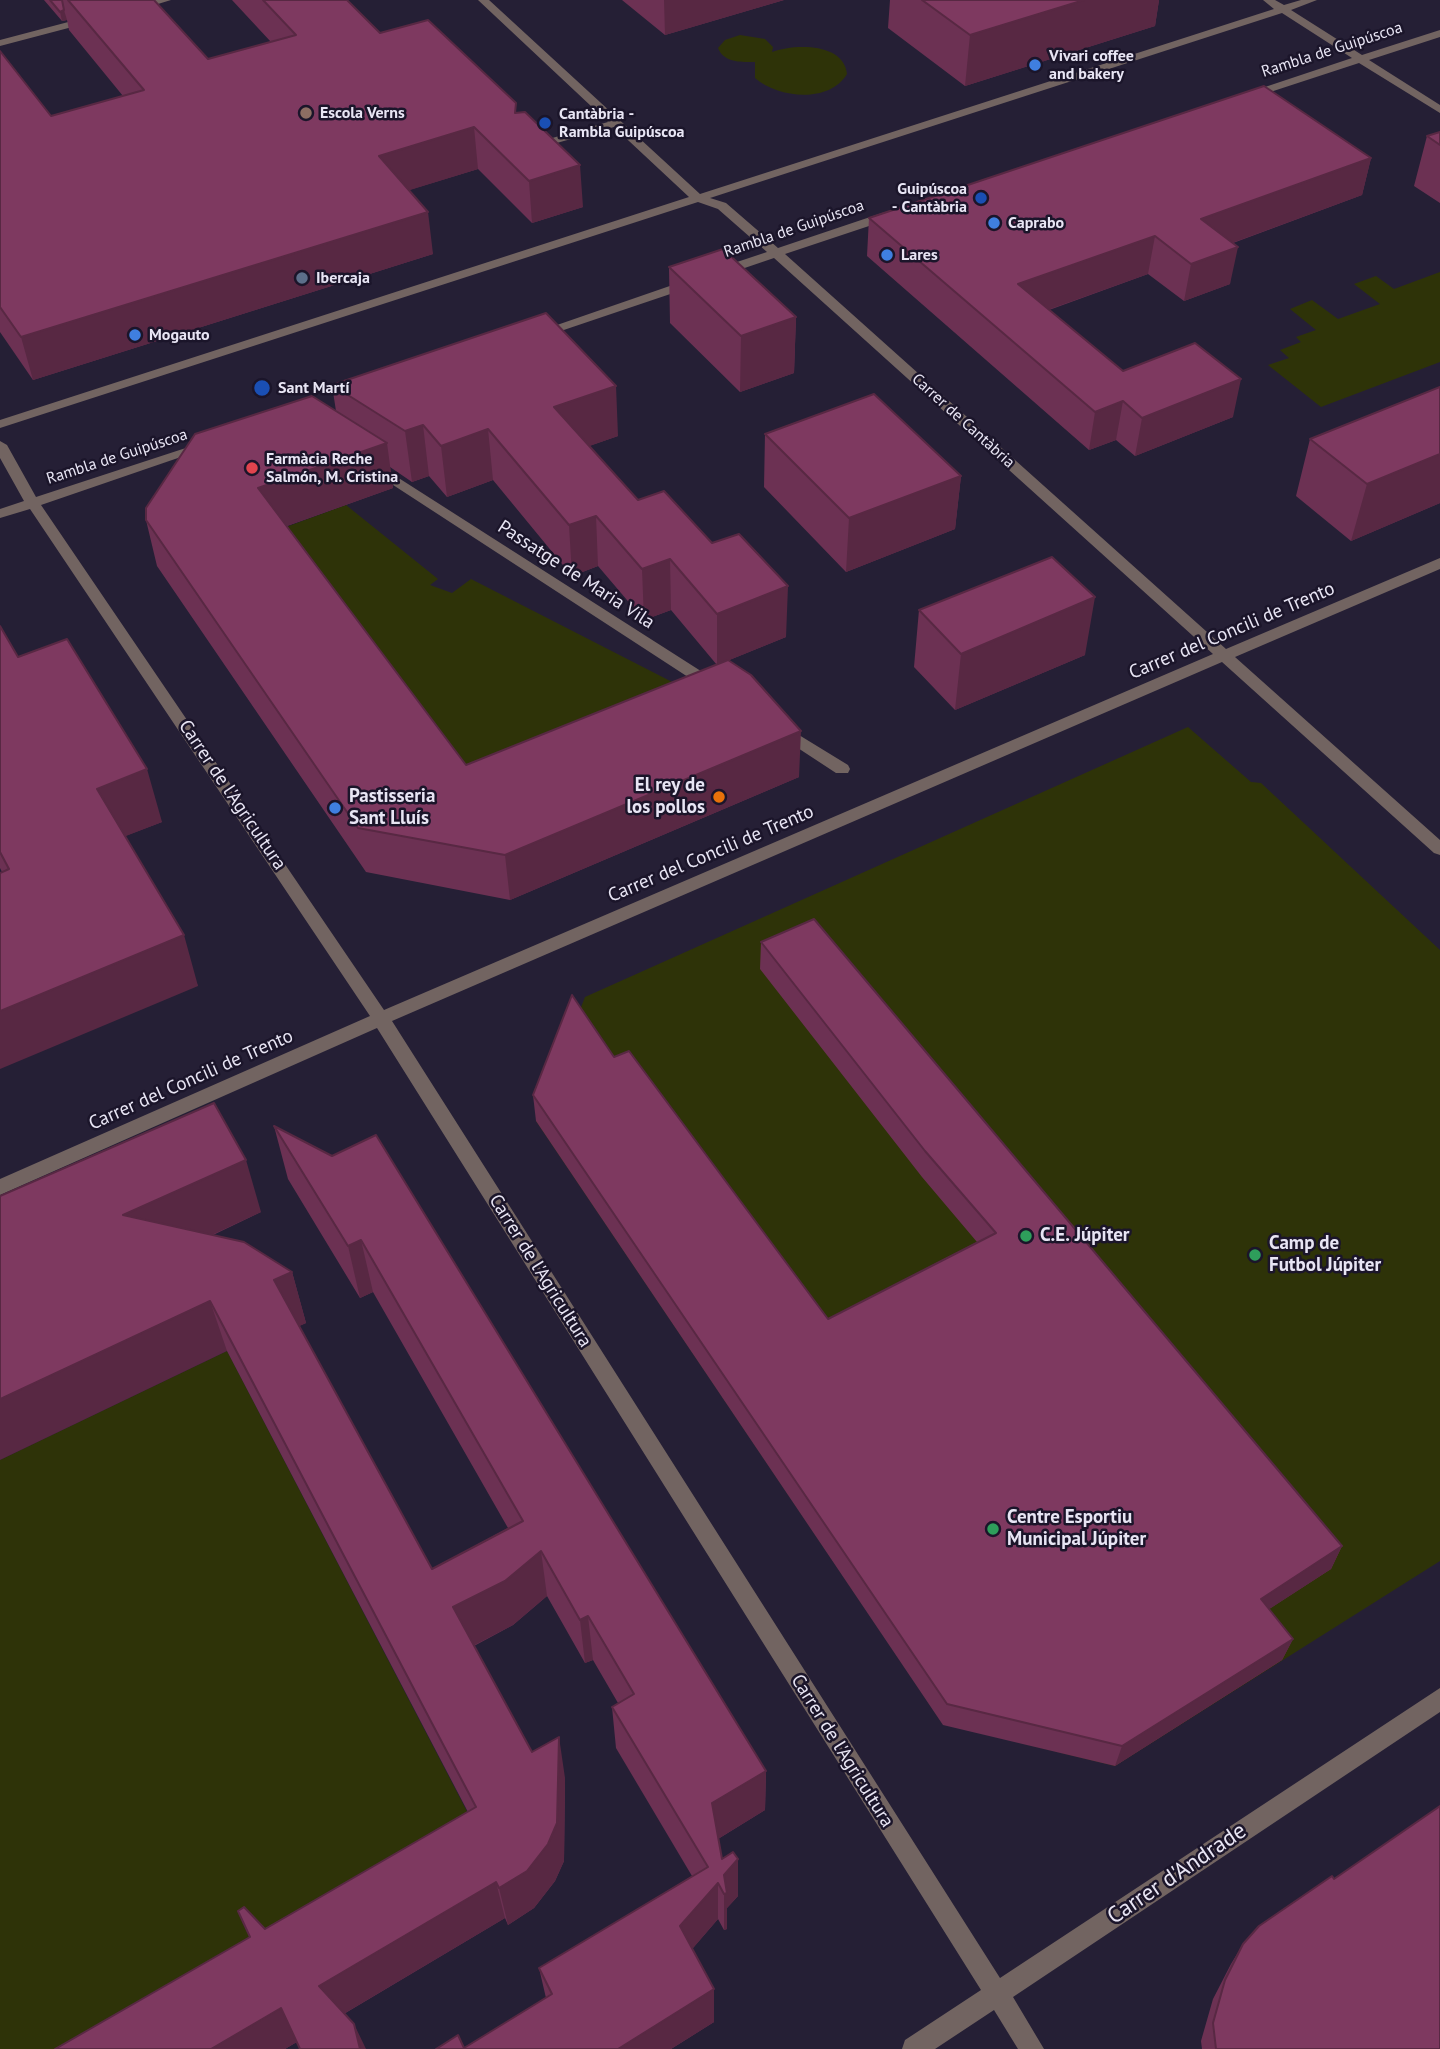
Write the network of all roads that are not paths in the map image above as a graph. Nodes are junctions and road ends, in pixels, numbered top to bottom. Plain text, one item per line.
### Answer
1 (166, 0) edge
2 (483, 0) edge
3 (1268, 0) edge
4 (1312, 0) edge
5 (1283, 9) junction
6 (128, 10) edge
7 (102, 17) edge
8 (1440, 33) edge
9 (0, 43) edge
10 (1362, 59) junction
11 (1239, 99) edge
12 (1440, 110) edge
13 (616, 123) junction
14 (524, 150) edge
15 (697, 198) junction
16 (900, 211) edge
17 (776, 254) junction
18 (524, 339) edge
19 (0, 424) edge
20 (223, 440) edge
21 (0, 445) edge
22 (353, 453) edge
23 (34, 502) junction
24 (0, 514) edge
25 (1440, 564) edge
26 (1226, 657) junction
27 (728, 695) edge
28 (763, 718) edge
29 (842, 769) dead end
30 (1440, 849) edge
31 (381, 1019) junction
32 (0, 1187) edge
33 (1440, 1699) edge
34 (997, 1996) junction
35 (914, 2049) edge
36 (1032, 2049) edge

1 - 6 street
2 - 13 street, Carrer de Cantàbria
3 - 5 street
4 - 5 street
5 - 10 street
5 - 15 street
7 - 9 street
8 - 10 street, Rambla de Guipúscoa
10 - 11 street, Rambla de Guipúscoa
10 - 12 street
13 - 14 street
13 - 15 street, Carrer de Cantàbria
15 - 17 street, Carrer de Cantàbria
15 - 19 street
16 - 17 street, Rambla de Guipúscoa
17 - 18 street, Rambla de Guipúscoa
17 - 26 street, Carrer de Cantàbria
20 - 23 street, Rambla de Guipúscoa
21 - 23 street, Carrer de l'Agricultura
22 - 27 street, Passatge de Maria Vila
23 - 24 street, Rambla de Guipúscoa
23 - 31 street, Carrer de l'Agricultura
25 - 26 street, Carrer del Concili de Trento
26 - 30 street, Carrer de Cantàbria
26 - 31 street, Carrer del Concili de Trento
28 - 29 street
31 - 32 street, Carrer del Concili de Trento
31 - 34 street, Carrer de l'Agricultura
33 - 34 street, Carrer d'Andrade
34 - 35 street, Carrer d'Andrade
34 - 36 street, Carrer de l'Agricultura

